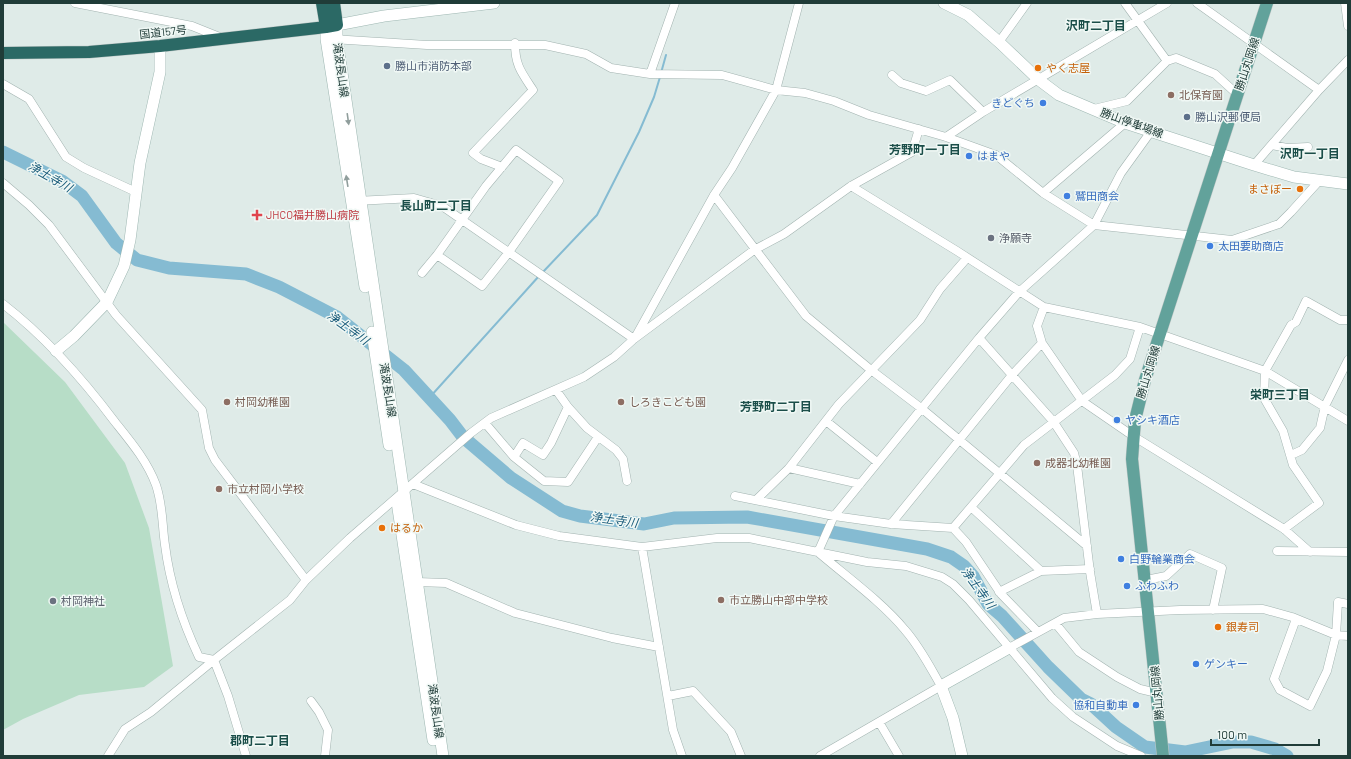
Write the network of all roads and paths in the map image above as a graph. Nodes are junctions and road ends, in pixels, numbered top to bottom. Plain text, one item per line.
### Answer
1 (75, 3) edge
2 (322, 3) edge
3 (334, 3) edge
4 (494, 3) edge
5 (675, 3) edge
6 (799, 3) edge
7 (944, 3) edge
8 (1027, 3) edge
9 (1125, 3) edge
10 (1167, 3) edge
11 (1197, 3) edge
12 (1267, 3) edge
13 (1345, 3) edge
14 (1138, 21) junction
15 (331, 26) junction
16 (1348, 26) edge
17 (222, 38) junction
18 (331, 39) junction
19 (999, 42) junction
20 (1255, 42) junction
21 (515, 43) junction
22 (160, 46) junction
23 (3, 53) edge
24 (1348, 60) edge
25 (1167, 61) junction
26 (650, 74) junction
27 (892, 75) dead end
28 (1039, 80) junction
29 (3, 84) edge
30 (776, 90) junction
31 (1319, 90) junction
32 (1238, 94) junction
33 (1094, 109) junction
34 (983, 112) junction
35 (1125, 123) junction
36 (919, 129) junction
37 (1152, 130) junction
38 (946, 137) junction
39 (1272, 145) junction
40 (1308, 147) dead end
41 (1219, 154) junction
42 (1254, 166) junction
43 (502, 167) junction
44 (1319, 181) junction
45 (3, 183) edge
46 (1348, 184) edge
47 (851, 186) junction
48 (136, 192) junction
49 (1043, 193) junction
50 (714, 195) junction
51 (355, 201) junction
52 (462, 220) junction
53 (1094, 225) junction
54 (1192, 235) junction
55 (754, 250) junction
56 (509, 252) junction
57 (437, 255) junction
58 (967, 258) junction
59 (422, 273) dead end
60 (1019, 292) junction
61 (107, 302) junction
62 (3, 304) edge
63 (1044, 307) junction
64 (1348, 320) edge
65 (1140, 327) junction
66 (1160, 333) junction
67 (979, 338) junction
68 (634, 339) junction
69 (1042, 343) junction
70 (56, 351) junction
71 (1348, 360) edge
72 (871, 370) junction
73 (1265, 371) junction
74 (1012, 375) junction
75 (556, 390) junction
76 (1082, 401) junction
77 (1325, 406) junction
78 (568, 407) junction
79 (921, 408) junction
80 (826, 421) junction
81 (1053, 421) junction
82 (1348, 421) edge
83 (485, 423) junction
84 (1133, 436) junction
85 (598, 437) junction
86 (959, 441) junction
87 (1291, 455) junction
88 (514, 457) junction
89 (877, 462) junction
90 (789, 468) junction
91 (999, 474) junction
92 (627, 480) dead end
93 (413, 484) junction
94 (860, 484) junction
95 (400, 495) junction
96 (735, 496) dead end
97 (756, 499) junction
98 (971, 507) junction
99 (833, 518) junction
100 (891, 524) junction
101 (953, 528) junction
102 (1284, 529) junction
103 (1087, 546) junction
104 (642, 547) junction
105 (1277, 551) dead end
106 (818, 552) junction
107 (1310, 552) junction
108 (1348, 552) edge
109 (1090, 569) junction
110 (1041, 571) junction
111 (306, 580) junction
112 (1146, 580) junction
113 (417, 582) junction
114 (999, 592) junction
115 (1348, 604) edge
116 (1213, 610) junction
117 (1150, 612) junction
118 (1098, 614) junction
119 (1296, 619) junction
120 (1055, 623) junction
121 (1036, 633) junction
122 (1336, 635) junction
123 (1348, 636) edge
124 (659, 647) junction
125 (1009, 648) junction
126 (214, 660) junction
127 (941, 686) junction
128 (1157, 693) junction
129 (668, 696) junction
130 (311, 701) dead end
131 (879, 722) junction
132 (108, 756) edge
133 (246, 756) edge
134 (326, 756) edge
135 (435, 756) edge
136 (442, 756) edge
137 (682, 756) edge
138 (741, 756) edge
139 (820, 756) edge
140 (899, 756) edge
141 (962, 756) edge
142 (1141, 756) edge
143 (1164, 756) edge

1 - 17 street
2 - 15 highway
3 - 15 highway
4 - 15 main road
5 - 26 street
6 - 30 street
7 - 19 main road, 勝山停車場線
8 - 19 street
9 - 14 street
10 - 14 street
11 - 20 street
12 - 20 main road, 勝山丸岡線
13 - 16 street
14 - 25 street
14 - 28 street
15 - 17 highway, 国道157号
15 - 18 main road, 滝波長山線
17 - 22 highway, 国道157号
18 - 21 street
18 - 51 main road, 滝波長山線
19 - 28 main road, 勝山停車場線
20 - 31 street
20 - 32 main road, 勝山丸岡線
21 - 26 street
21 - 43 street
22 - 23 highway, 国道157号
22 - 48 main road
24 - 31 street
25 - 32 street
25 - 33 street
26 - 30 street
27 - 34 street
28 - 33 main road, 勝山停車場線
28 - 34 street
29 - 48 street
30 - 36 street
30 - 50 street
31 - 39 street
32 - 41 main road, 勝山丸岡線
33 - 35 main road, 勝山停車場線
34 - 38 street
35 - 37 main road, 勝山停車場線
35 - 49 street
36 - 38 street
36 - 47 street
37 - 41 main road, 勝山停車場線
37 - 53 street
38 - 49 street
39 - 40 street
39 - 42 street
41 - 42 main road, 勝山停車場線
41 - 54 main road, 勝山丸岡線
42 - 44 main road, 勝山停車場線
43 - 52 street
43 - 56 street
44 - 46 main road, 勝山停車場線
44 - 54 street
45 - 61 street
47 - 55 street
47 - 58 street
48 - 61 main road
49 - 53 street
50 - 55 street
50 - 68 street
51 - 52 street
51 - 95 main road, 滝波長山線
52 - 56 street
52 - 57 street
53 - 54 street
53 - 60 street
54 - 66 main road, 勝山丸岡線
55 - 68 street
55 - 72 street
56 - 57 street
56 - 68 street
57 - 59 street
58 - 60 street
58 - 72 street
60 - 63 street
60 - 67 street
61 - 70 main road
61 - 111 street
62 - 70 street
63 - 65 street
63 - 69 street
64 - 73 street
65 - 66 street
65 - 76 street
66 - 73 street
66 - 84 main road, 勝山丸岡線
67 - 74 street
67 - 79 street
68 - 75 street
69 - 74 street
69 - 76 street
70 - 126 street
71 - 77 street
72 - 79 street
72 - 80 street
73 - 77 street
73 - 87 street
74 - 81 street
74 - 86 street
75 - 78 street
75 - 83 street
76 - 81 street
76 - 84 street
77 - 82 street
77 - 87 street
78 - 85 street
78 - 88 street
79 - 86 street
79 - 89 street
80 - 89 street
80 - 90 street
81 - 91 street
81 - 103 street
83 - 88 street
83 - 93 street
84 - 102 street
84 - 112 main road, 勝山丸岡線
85 - 88 street
85 - 92 street
86 - 91 street
86 - 100 street
87 - 102 street
89 - 94 street
90 - 94 street
90 - 97 street
91 - 98 street
91 - 103 street
93 - 95 street
93 - 104 street
94 - 99 street
95 - 111 street
95 - 113 main road, 滝波長山線
95 - 135 main road, 滝波長山線
96 - 97 street
97 - 99 street
98 - 101 street
98 - 110 street
99 - 100 street
99 - 106 street
100 - 101 street
101 - 114 street
102 - 107 street
103 - 109 street
104 - 106 street
104 - 124 street
105 - 107 street
106 - 125 street
106 - 127 street
107 - 108 street
109 - 110 street
109 - 118 street
110 - 114 street
111 - 126 street
112 - 116 street
112 - 117 main road, 勝山丸岡線
113 - 124 street
113 - 136 main road, 滝波長山線
114 - 121 street
115 - 122 street
116 - 117 street
116 - 119 street
117 - 118 street
117 - 128 main road, 勝山丸岡線
118 - 120 street
119 - 122 street
119 - 122 street
120 - 121 street
120 - 128 street
121 - 125 street
122 - 123 street
124 - 129 street
125 - 127 main road
125 - 142 street
126 - 132 street
126 - 133 street
127 - 131 street
127 - 141 main road
128 - 143 main road, 勝山丸岡線
129 - 137 street
129 - 138 street
130 - 134 street
131 - 139 street
131 - 140 street

